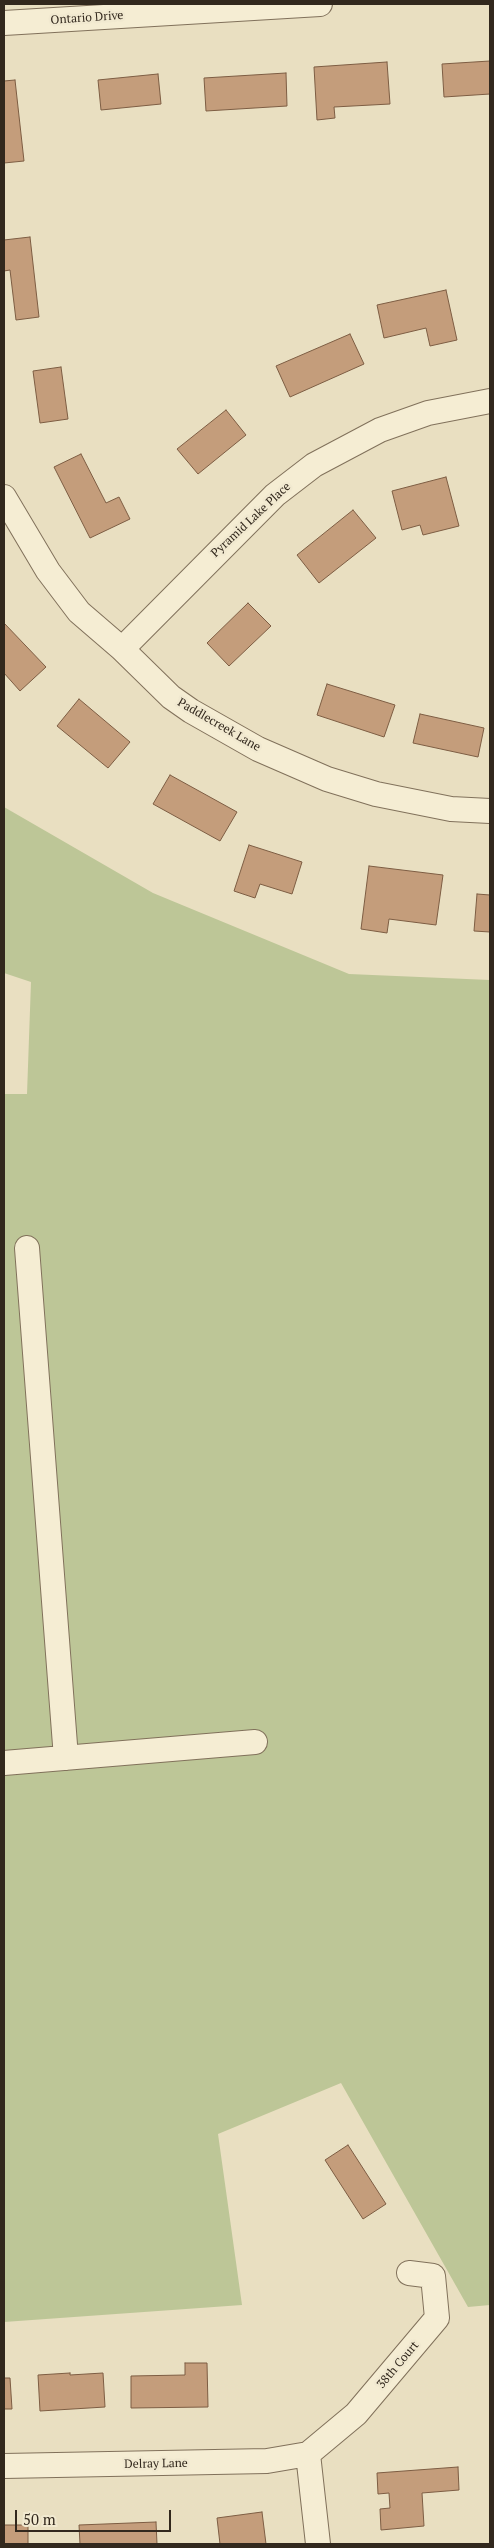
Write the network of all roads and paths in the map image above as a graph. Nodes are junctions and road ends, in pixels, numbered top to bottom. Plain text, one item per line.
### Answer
1 (320, 4) edge
2 (4, 23) edge
3 (490, 401) edge
4 (4, 497) edge
5 (122, 649) junction
6 (490, 811) edge
7 (27, 1248) dead end
8 (255, 1742) dead end
9 (66, 1758) junction
10 (4, 1763) edge
11 (409, 2273) dead end
12 (308, 2454) junction
13 (4, 2466) edge
14 (318, 2544) edge

1 - 2 street, Ontario Drive
3 - 5 street, Pyramid Lake Place
4 - 5 street, Paddlecreek Lane
5 - 6 street, Paddlecreek Lane
7 - 9 street
8 - 9 street
9 - 10 street
11 - 12 street, 38th Court
12 - 13 street, Delray Lane
12 - 14 street

